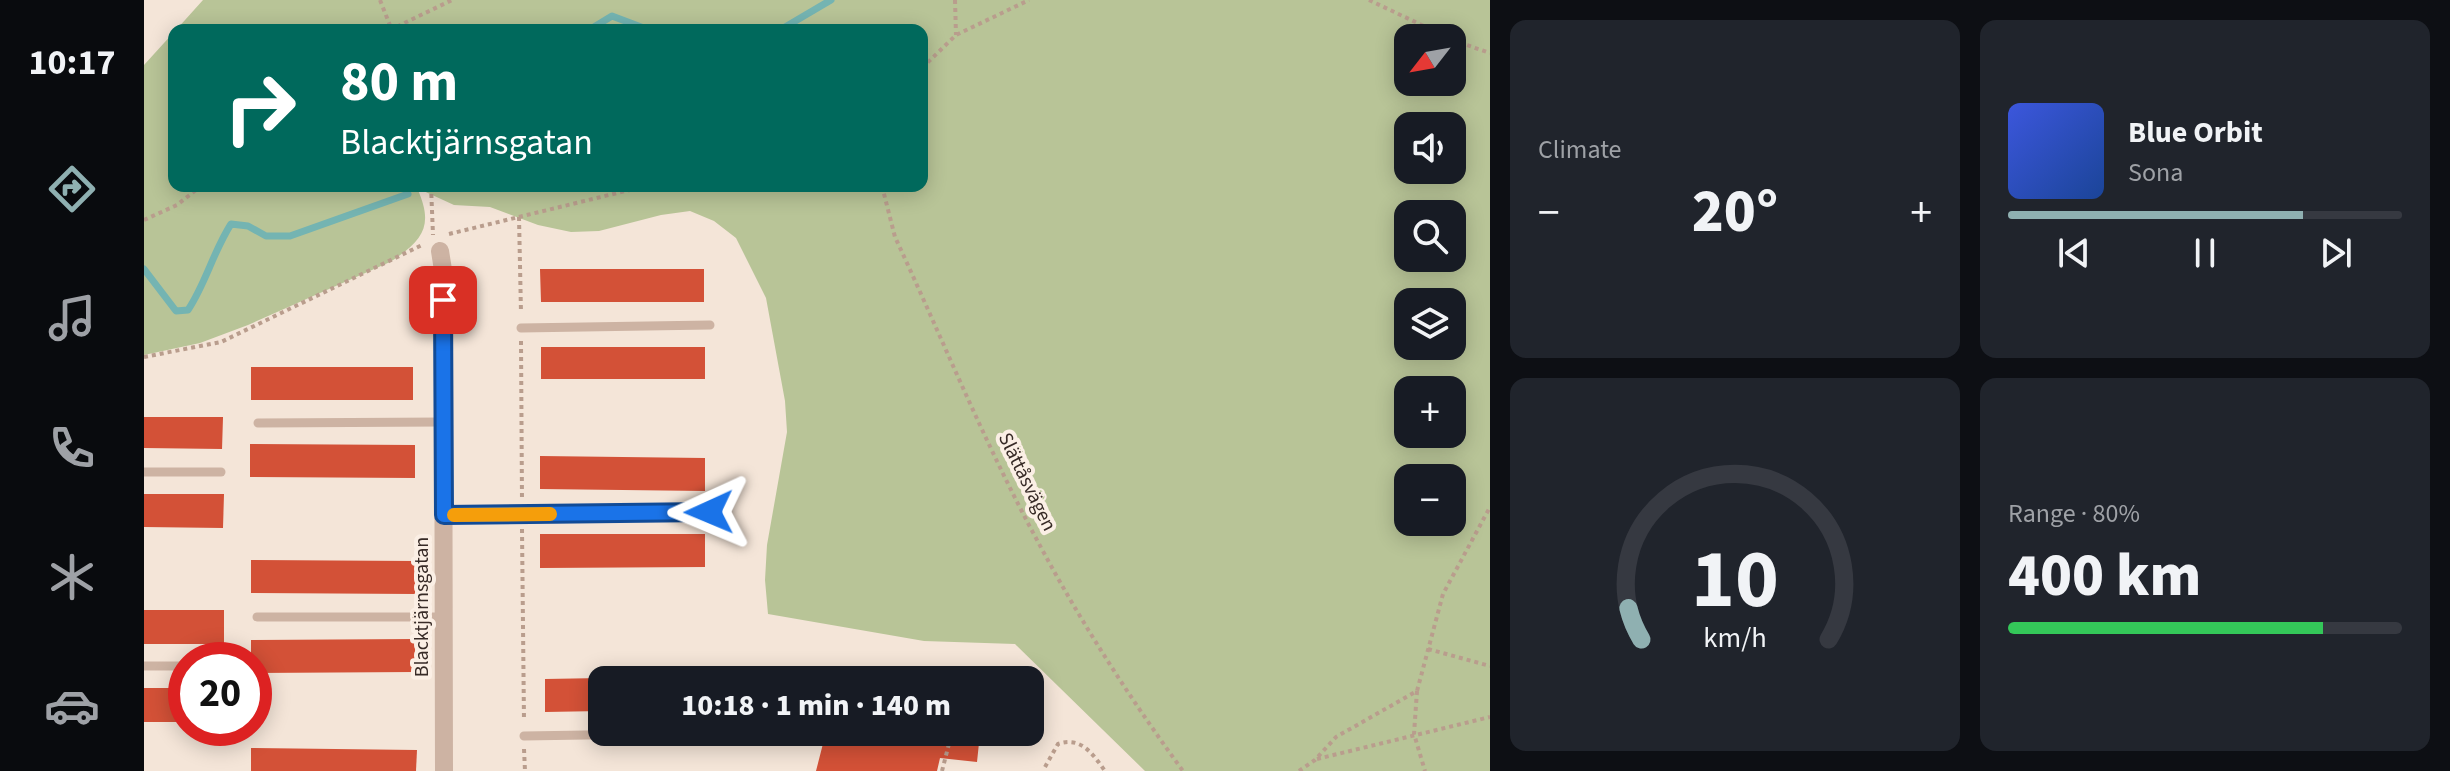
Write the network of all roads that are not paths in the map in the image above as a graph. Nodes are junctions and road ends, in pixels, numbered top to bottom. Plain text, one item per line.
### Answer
1 (437, 246) road end
2 (710, 325) dead end
3 (521, 328) road end
4 (443, 422) junction
5 (258, 423) dead end
6 (144, 472) edge
7 (221, 472) dead end
8 (709, 512) dead end
9 (444, 515) junction
10 (257, 617) dead end
11 (444, 617) junction
12 (144, 666) edge
13 (168, 666) edge
14 (588, 735) edge
15 (524, 736) road end
16 (444, 771) edge

1 - 4 street, Blacktjärnsgatan
2 - 3 lane
4 - 5 lane
4 - 9 street, Blacktjärnsgatan
6 - 7 lane
8 - 9 lane
9 - 11 street, Blacktjärnsgatan
10 - 11 lane
11 - 16 street, Blacktjärnsgatan
12 - 13 lane
14 - 15 lane

